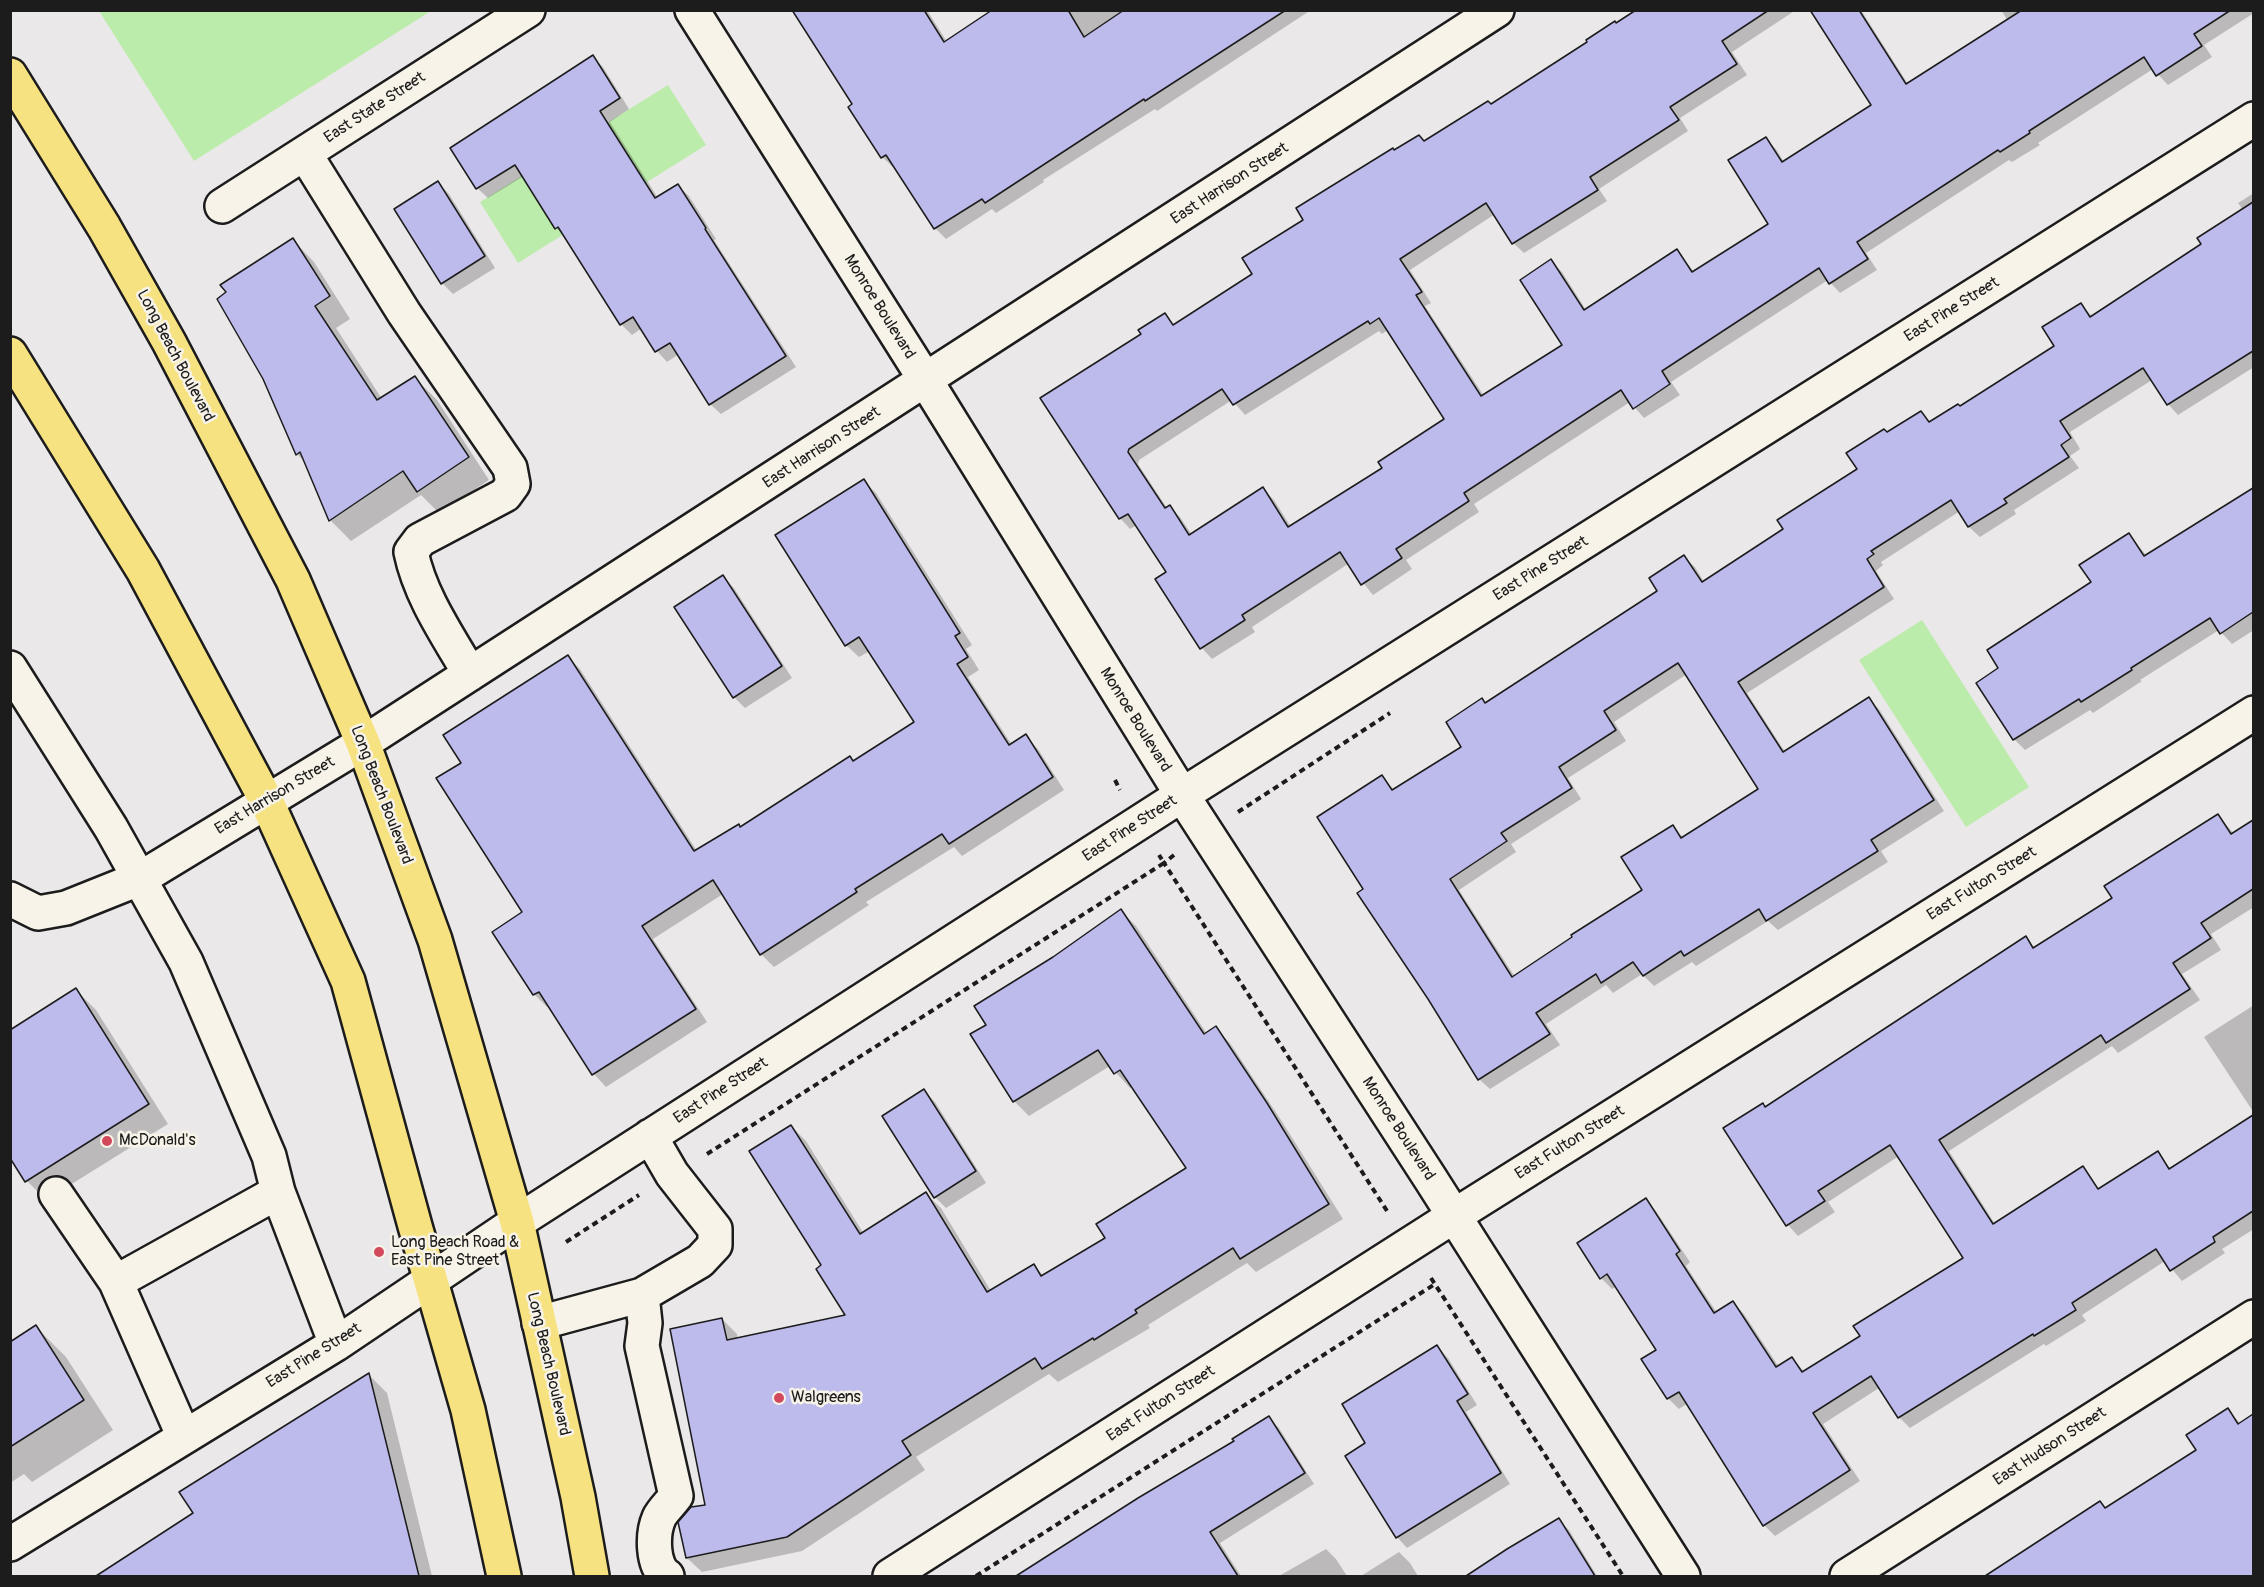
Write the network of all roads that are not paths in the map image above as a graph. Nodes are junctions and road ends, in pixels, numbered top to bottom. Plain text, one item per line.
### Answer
1 (528, 10) edge
2 (692, 10) edge
3 (1497, 10) edge
4 (10, 75) edge
5 (2253, 119) edge
6 (305, 153) junction
7 (222, 206) dead end
8 (10, 354) edge
9 (926, 381) junction
10 (10, 668) edge
11 (470, 674) junction
12 (2253, 713) edge
13 (363, 743) junction
14 (1182, 795) junction
15 (266, 800) junction
16 (141, 878) junction
17 (10, 899) edge
18 (650, 1136) junction
19 (278, 1192) junction
20 (56, 1194) dead end
21 (1454, 1216) junction
22 (517, 1222) junction
23 (430, 1279) junction
24 (116, 1282) junction
25 (642, 1295) junction
26 (2253, 1317) edge
27 (539, 1323) junction
28 (336, 1344) junction
29 (184, 1437) junction
30 (10, 1544) edge
31 (504, 1576) edge
32 (592, 1576) edge
33 (667, 1576) edge
34 (890, 1576) edge
35 (1683, 1576) edge
36 (1847, 1576) edge

1 - 6 street, East State Street
2 - 9 street, Monroe Boulevard
3 - 9 street, East Harrison Street
4 - 13 main road, Long Beach Boulevard
5 - 14 street, East Pine Street
6 - 7 street, East State Street
6 - 11 street
8 - 15 main road
9 - 11 street, East Harrison Street
9 - 14 street, Monroe Boulevard
10 - 16 street
11 - 13 street, East Harrison Street
12 - 21 street, East Fulton Street
13 - 15 street, East Harrison Street
13 - 22 main road, Long Beach Boulevard
14 - 18 street, East Pine Street
14 - 21 street, Monroe Boulevard
15 - 16 street, East Harrison Street
15 - 23 main road
16 - 17 street, East Harrison Street
16 - 19 street
18 - 22 street, East Pine Street
18 - 25 street
19 - 24 street
19 - 28 street
20 - 24 street
21 - 34 street, East Fulton Street
21 - 35 street, Monroe Boulevard
22 - 23 street, East Pine Street
22 - 27 main road, Long Beach Boulevard
23 - 28 street, East Pine Street
23 - 31 main road
24 - 29 street
25 - 27 street
25 - 33 street
26 - 36 street, East Hudson Street
27 - 32 main road, Long Beach Boulevard
28 - 29 street, East Pine Street
29 - 30 street, East Pine Street

